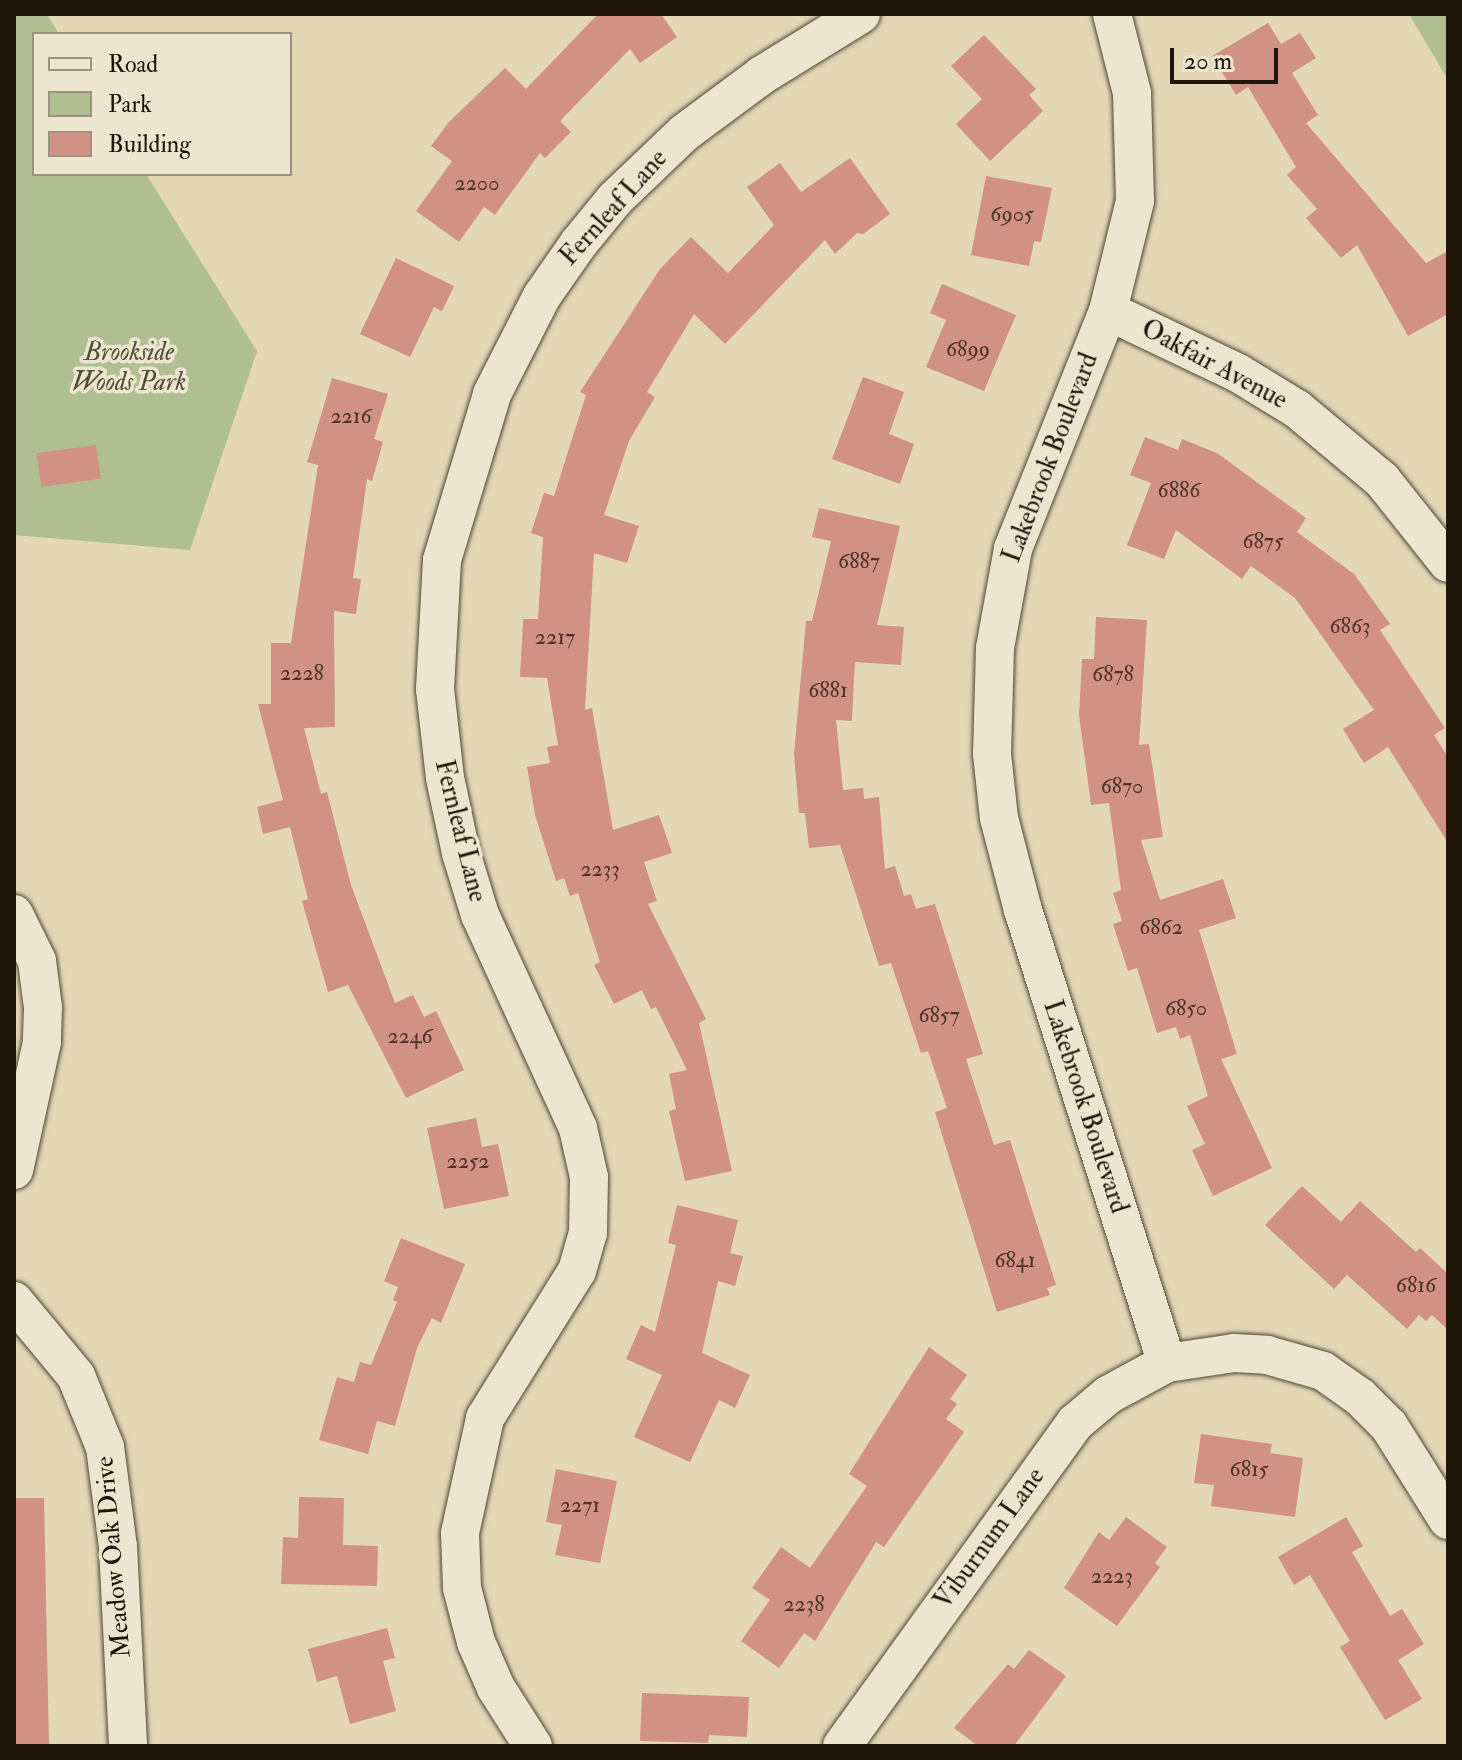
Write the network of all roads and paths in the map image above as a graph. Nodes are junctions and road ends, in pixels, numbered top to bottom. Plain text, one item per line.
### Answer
1 (861, 14) edge
2 (1112, 14) edge
3 (1108, 311) junction
4 (1448, 563) edge
5 (14, 914) edge
6 (14, 1170) edge
7 (14, 1301) edge
8 (1167, 1363) junction
9 (1448, 1520) edge
10 (128, 1746) edge
11 (533, 1746) edge
12 (842, 1746) edge

1 - 11 street, Fernleaf Lane
2 - 3 street, Lakebrook Boulevard
3 - 4 street, Oakfair Avenue
3 - 8 street, Lakebrook Boulevard
5 - 6 street
7 - 10 street, Meadow Oak Drive
8 - 9 street, Viburnum Lane
8 - 12 street, Viburnum Lane

